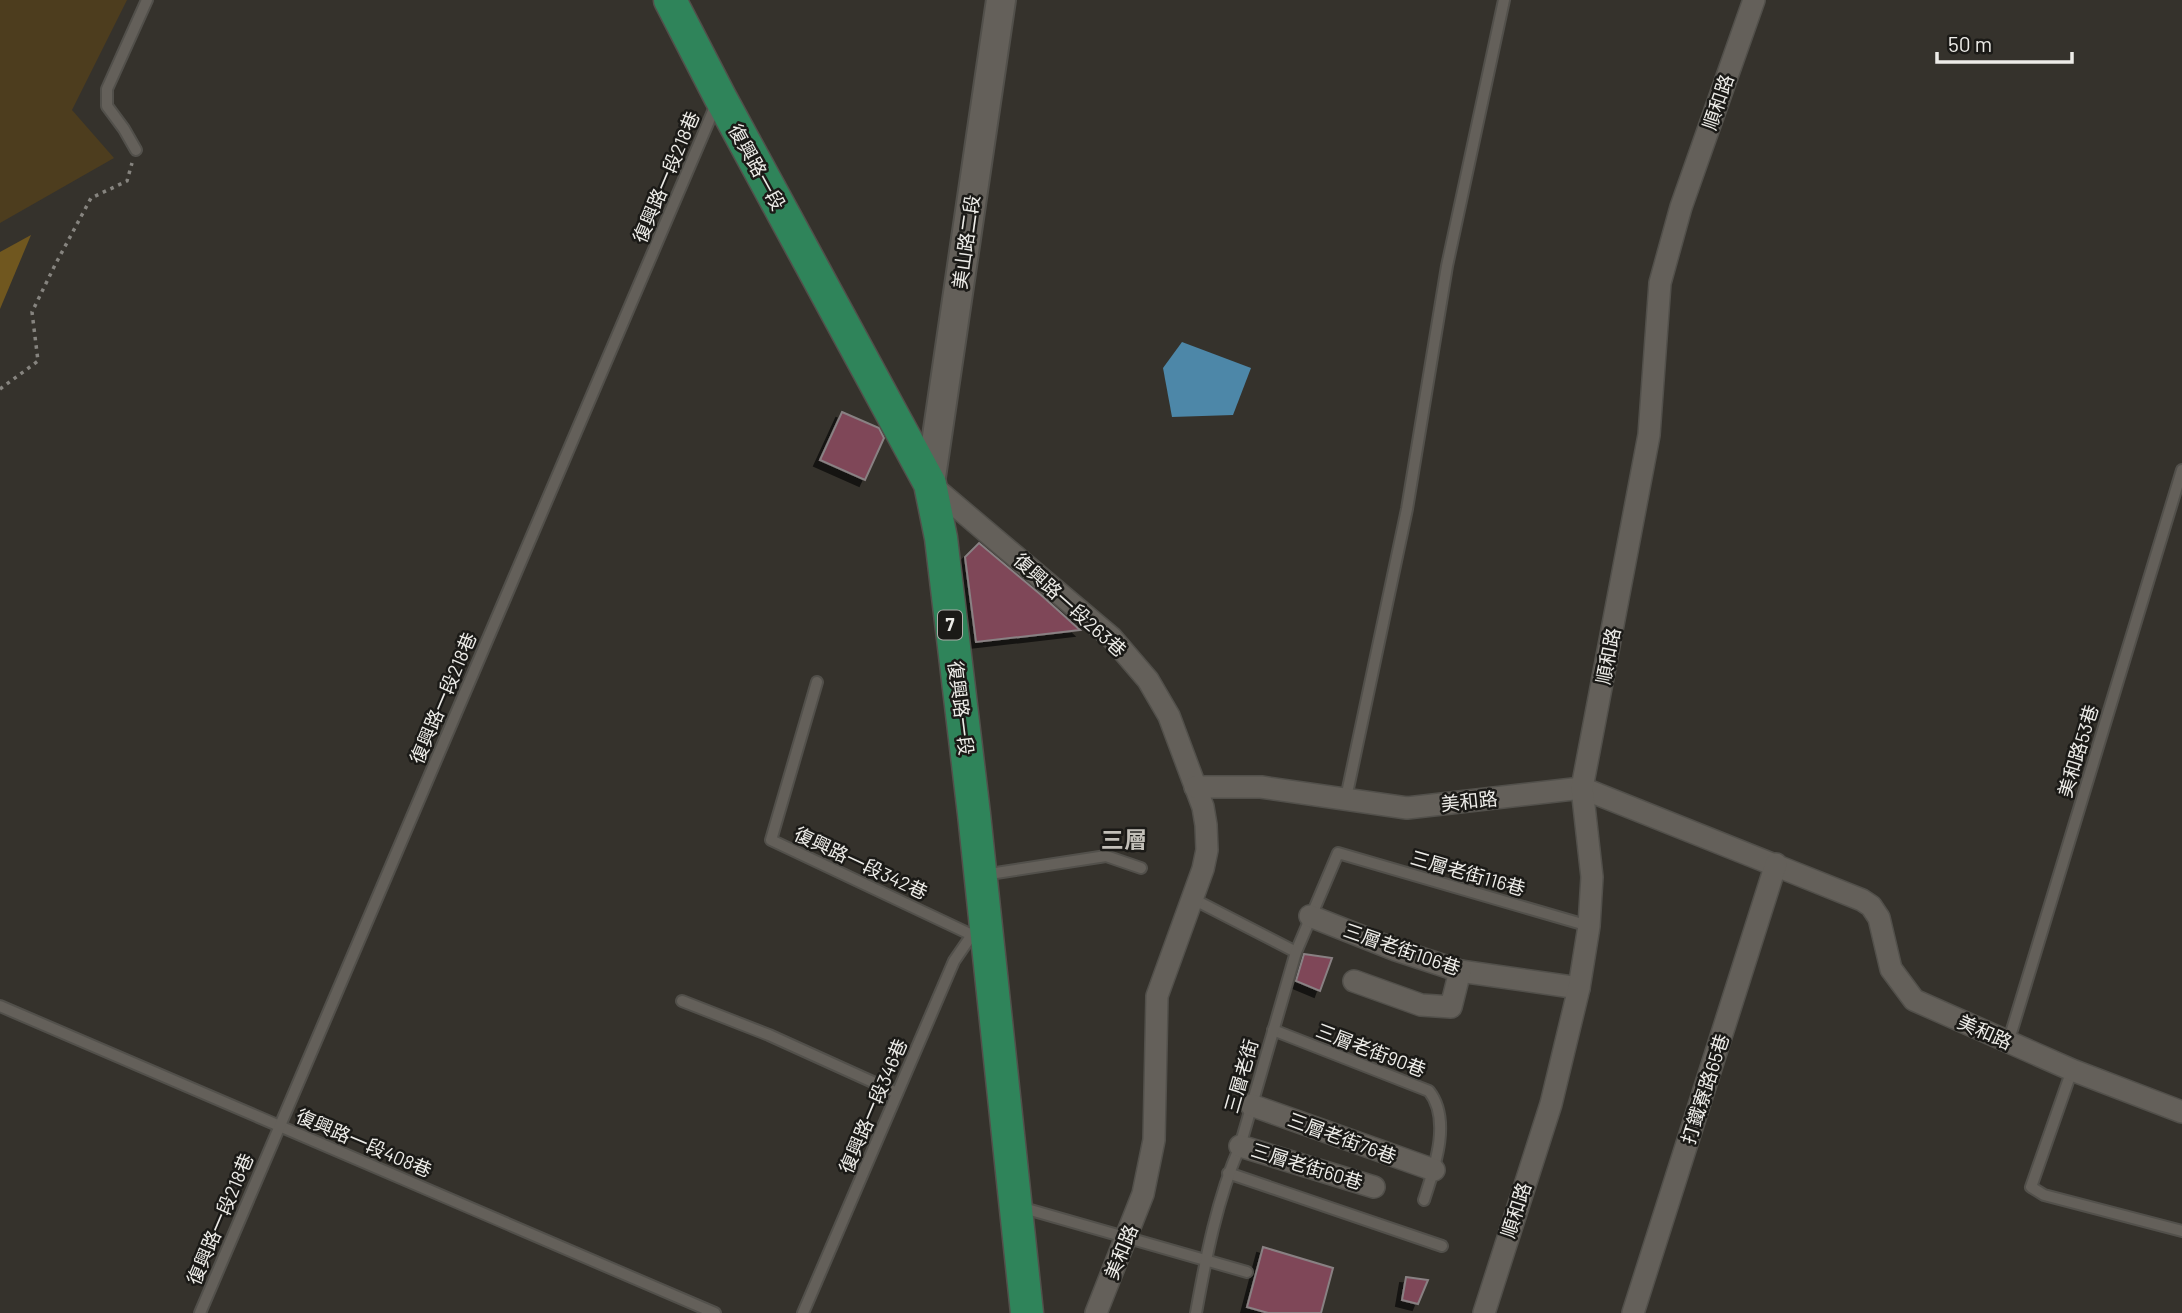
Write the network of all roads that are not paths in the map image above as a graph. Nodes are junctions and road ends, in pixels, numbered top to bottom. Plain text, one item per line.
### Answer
1 (147, 0) edge
2 (670, 0) edge
3 (1001, 0) edge
4 (1504, 0) edge
5 (1754, 0) edge
6 (720, 97) junction
7 (136, 150) road end
8 (2182, 470) edge
9 (930, 484) junction
10 (817, 681) dead end
11 (1195, 787) junction
12 (1582, 788) junction
13 (1346, 798) junction
14 (1338, 853) joint
15 (1776, 864) junction
16 (1141, 868) dead end
17 (980, 875) junction
18 (1193, 899) junction
19 (1310, 916) junction
20 (1589, 926) junction
21 (978, 927) junction
22 (1296, 952) junction
23 (1460, 971) junction
24 (1354, 981) dead end
25 (1579, 988) junction
26 (681, 1001) dead end
27 (0, 1006) edge
28 (1273, 1031) junction
29 (2008, 1043) junction
30 (2072, 1070) junction
31 (897, 1093) junction
32 (1251, 1105) junction
33 (2182, 1112) edge
34 (279, 1125) junction
35 (1240, 1146) junction
36 (1434, 1170) junction
37 (1228, 1173) junction
38 (1374, 1187) dead end
39 (1424, 1200) dead end
40 (1014, 1205) junction
41 (2182, 1231) edge
42 (1126, 1238) junction
43 (1442, 1245) dead end
44 (1205, 1261) junction
45 (1247, 1272) dead end
46 (200, 1313) edge
47 (715, 1313) edge
48 (803, 1313) edge
49 (1027, 1313) edge
50 (1096, 1313) edge
51 (1196, 1313) edge
52 (1484, 1313) edge
53 (1633, 1313) edge

1 - 7 lane
2 - 6 main road, 復興路一段 / 7
3 - 9 street, 美山路二段
4 - 13 lane
5 - 12 street, 順和路
6 - 9 main road, 復興路一段 / 7
6 - 34 lane, 復興路一段218巷
8 - 29 lane, 美和路53巷
9 - 11 street, 復興路一段263巷
9 - 17 main road, 復興路一段 / 7
10 - 21 lane, 復興路一段342巷
11 - 13 street, 美和路
11 - 18 street, 美和路
12 - 13 street, 美和路
12 - 15 street, 美和路
12 - 20 street, 順和路
14 - 19 lane, 三層老街
14 - 20 lane, 三層老街116巷
15 - 29 street, 美和路
15 - 53 street, 打鐵寮路65巷
16 - 17 lane
17 - 21 main road, 復興路一段 / 7
18 - 22 lane
18 - 42 street, 美和路
19 - 22 lane, 三層老街
19 - 23 street, 三層老街106巷
20 - 25 street, 順和路
21 - 31 lane, 復興路一段346巷
21 - 40 main road, 復興路一段 / 7
22 - 28 lane, 三層老街
23 - 24 street
23 - 25 street, 三層老街106巷
25 - 52 street, 順和路
26 - 31 lane
27 - 34 lane, 復興路一段408巷
28 - 32 lane, 三層老街
28 - 36 lane, 三層老街90巷
29 - 30 street, 美和路
30 - 33 street, 美和路
30 - 41 lane
31 - 48 lane, 復興路一段346巷
32 - 35 lane, 三層老街
32 - 36 street, 三層老街76巷
34 - 46 lane, 復興路一段218巷
34 - 47 lane, 復興路一段408巷
35 - 37 lane, 三層老街
35 - 38 street, 三層老街60巷
36 - 39 lane, 三層老街90巷
37 - 43 lane
37 - 44 lane, 三層老街
40 - 42 lane
40 - 49 main road, 復興路一段 / 7
42 - 44 lane
42 - 50 street, 美和路
44 - 45 lane
44 - 51 lane, 三層老街

